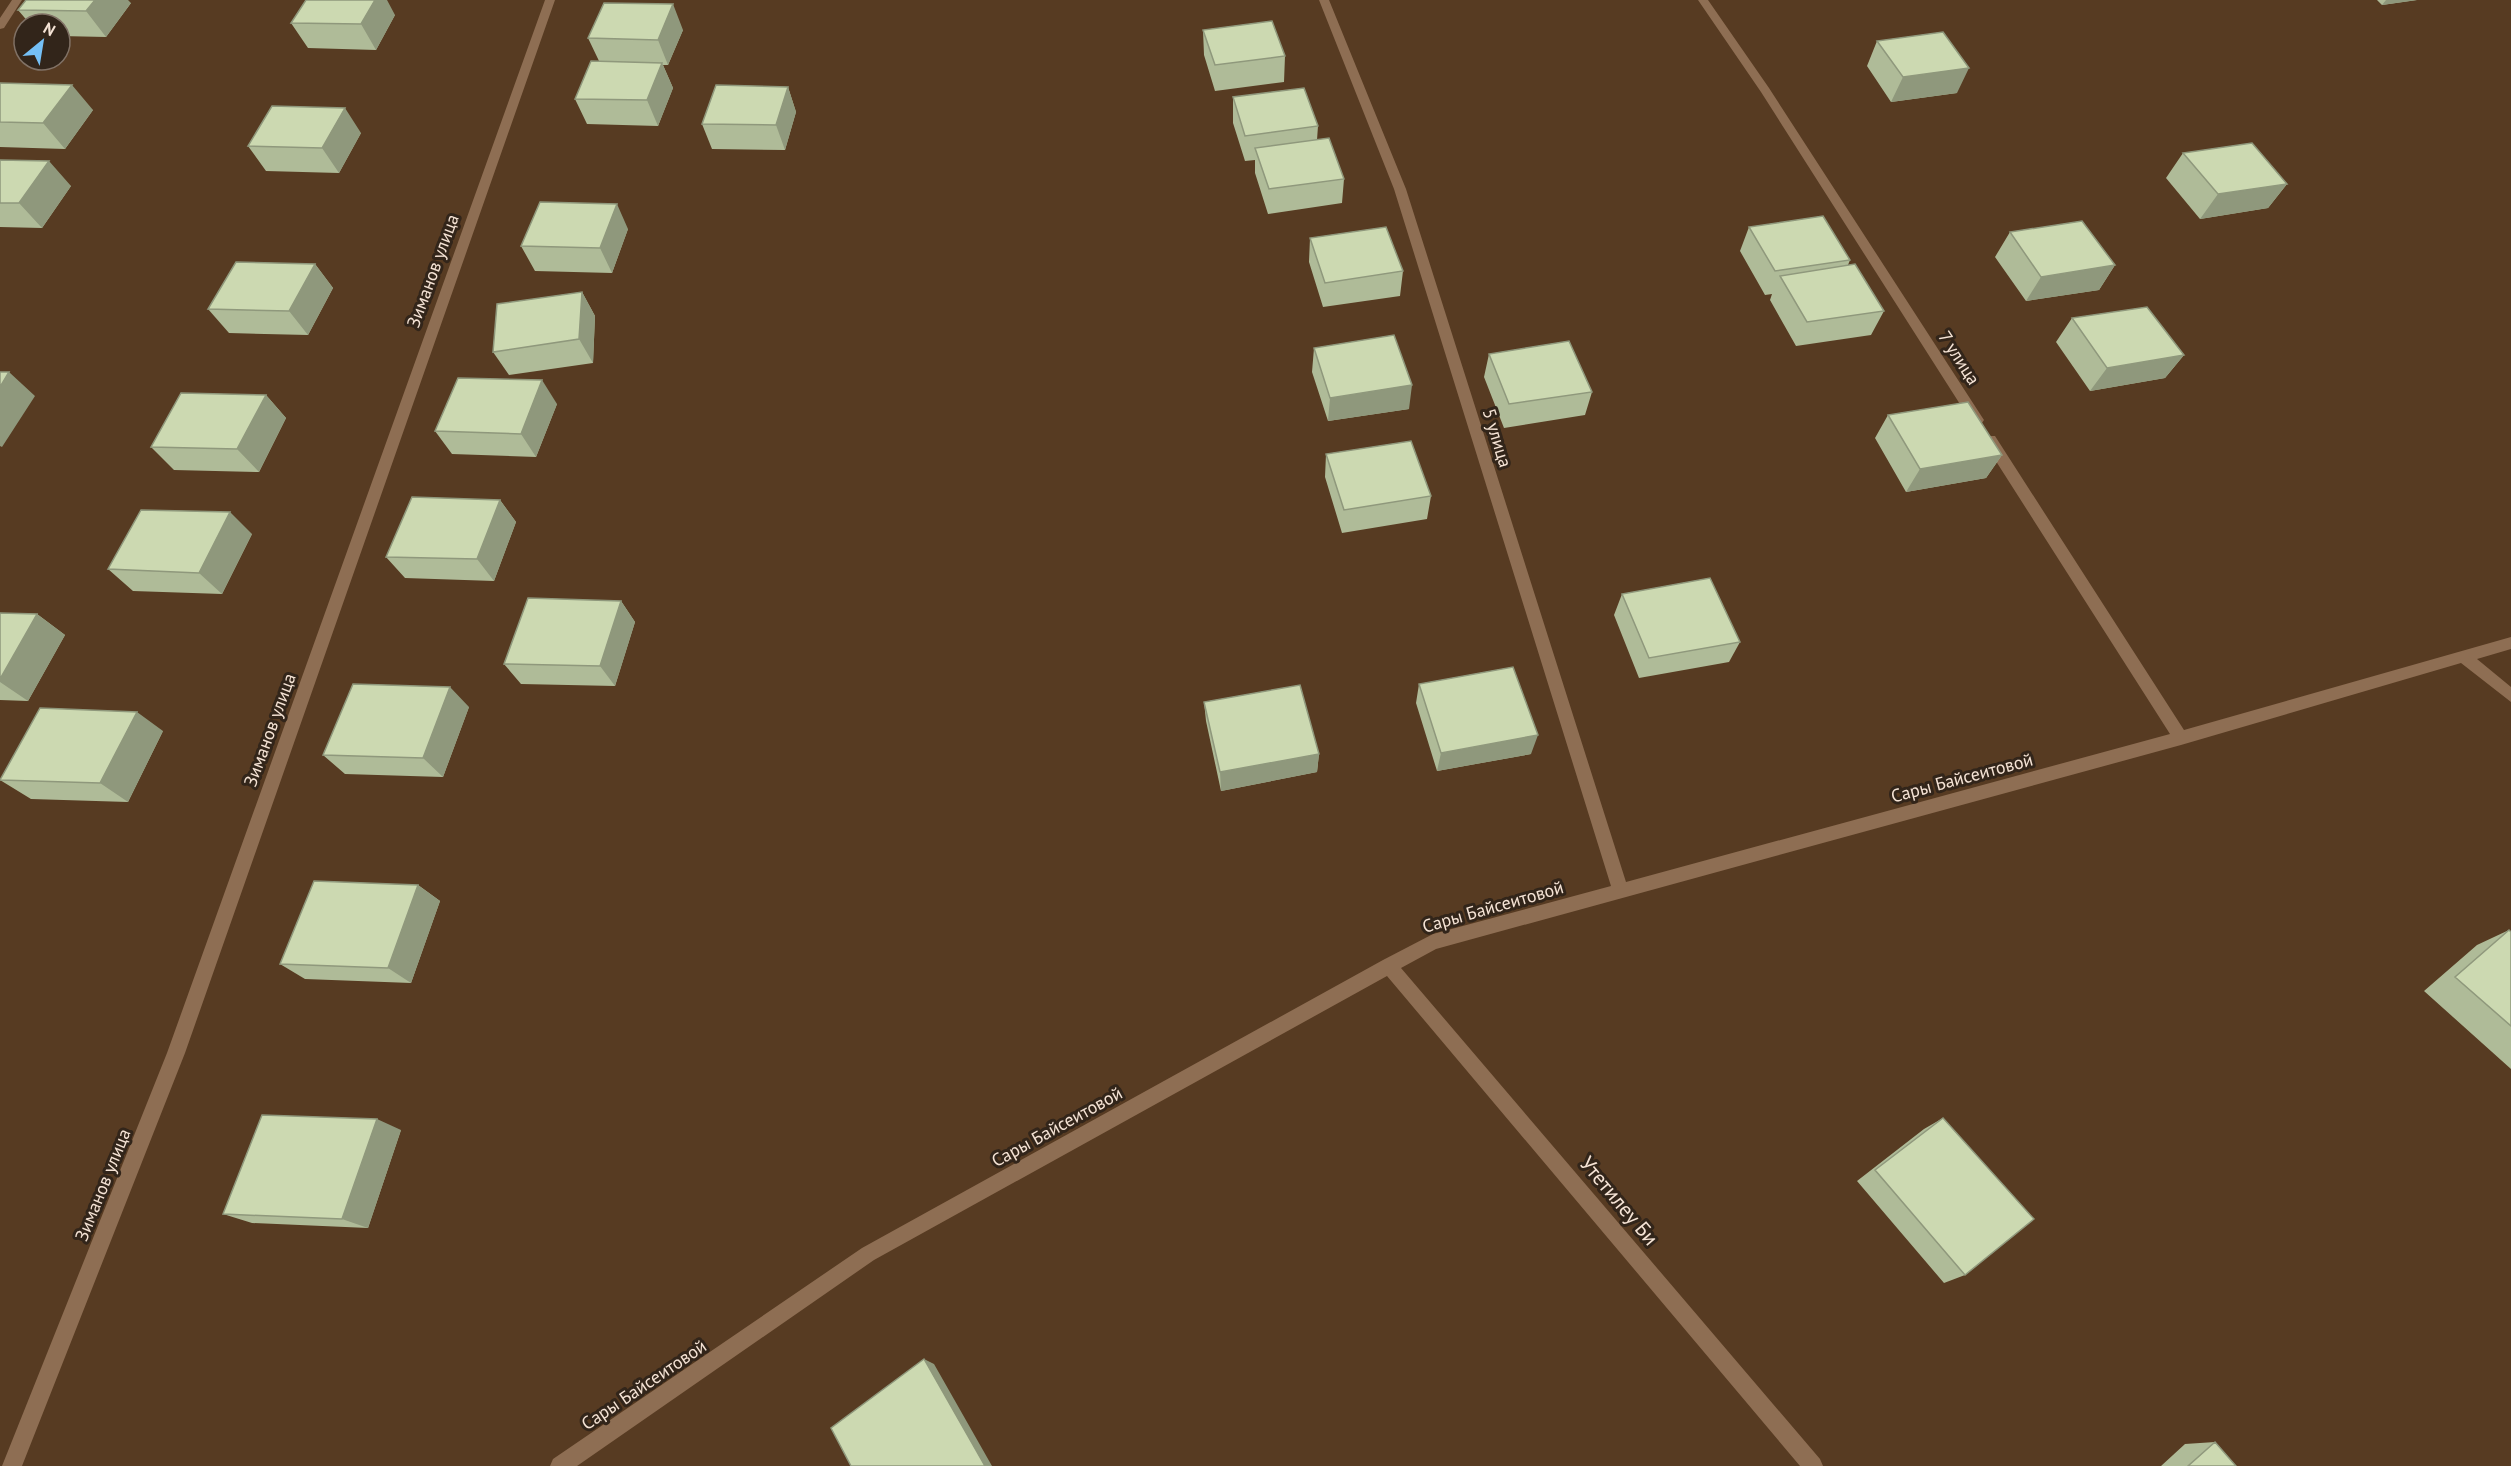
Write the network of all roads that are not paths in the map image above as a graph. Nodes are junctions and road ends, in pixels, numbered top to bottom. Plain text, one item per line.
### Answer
1 (550, 0) edge
2 (1324, 0) edge
3 (1702, 0) edge
4 (15, 4) edge
5 (0, 7) edge
6 (0, 26) edge
7 (2511, 643) edge
8 (2463, 656) junction
9 (2511, 696) edge
10 (2181, 738) junction
11 (1621, 891) junction
12 (1389, 966) junction
13 (12, 1466) edge
14 (560, 1466) edge
15 (1813, 1466) edge

1 - 13 street, Зиманов улица
2 - 11 street, 5 улица
3 - 10 street, 7 улица
4 - 5 street
4 - 6 street
7 - 8 street, Сары Байсеитовой
8 - 9 street
8 - 10 street, Сары Байсеитовой
10 - 11 street, Сары Байсеитовой
11 - 12 street, Сары Байсеитовой
12 - 14 street, Сары Байсеитовой
12 - 15 street, Утетилеу Би

